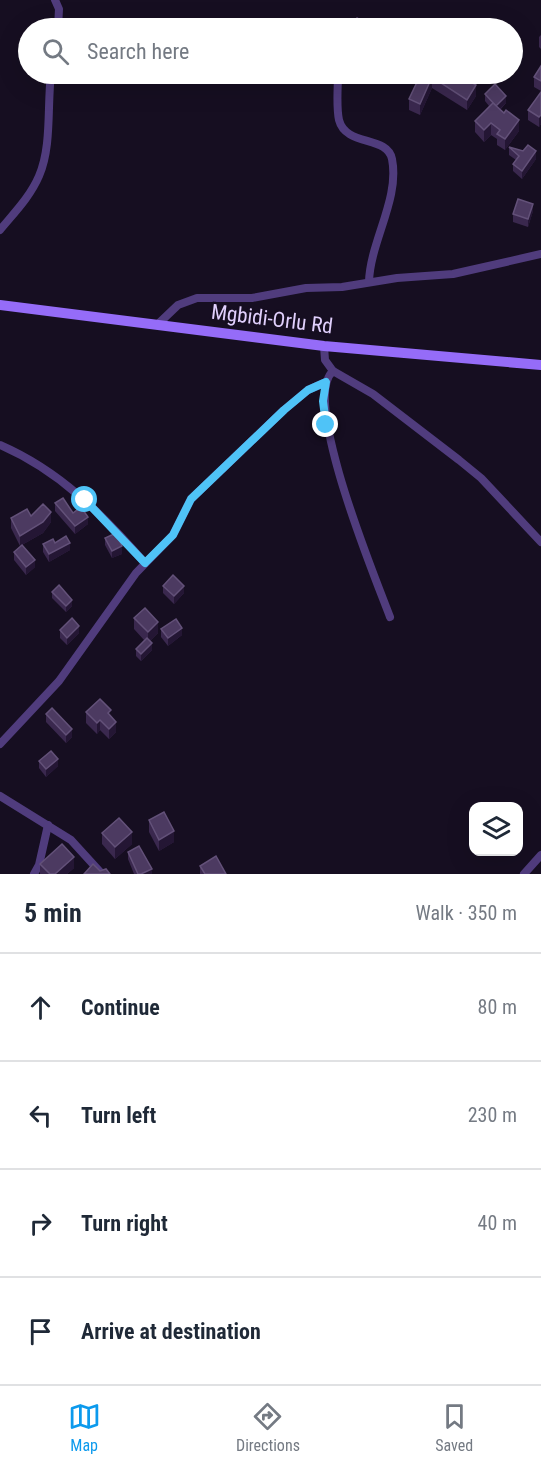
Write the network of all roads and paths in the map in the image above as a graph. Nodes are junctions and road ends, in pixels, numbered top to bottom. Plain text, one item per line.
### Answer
1 (55, 0) edge
2 (59, 18) edge
3 (50, 84) edge
4 (338, 84) edge
5 (0, 230) edge
6 (541, 254) edge
7 (369, 282) junction
8 (0, 305) edge
9 (157, 325) junction
10 (324, 346) junction
11 (541, 365) edge
12 (333, 371) junction
13 (326, 382) junction
14 (0, 445) edge
15 (541, 542) edge
16 (145, 563) junction
17 (390, 617) dead end
18 (0, 744) edge
19 (0, 796) edge
20 (48, 825) junction
21 (541, 855) edge
22 (34, 874) edge
23 (102, 874) edge
24 (524, 874) edge

1 - 2 street
3 - 5 street
4 - 7 street
6 - 7 street
7 - 9 street
8 - 9 main road, Mgbidi-Orlu Rd
9 - 10 main road, Mgbidi-Orlu Rd
10 - 11 main road, Mgbidi-Orlu Rd
10 - 12 street
12 - 13 street
12 - 15 street
13 - 16 street
13 - 17 street
14 - 16 street
16 - 18 street
19 - 20 street
20 - 22 street
20 - 23 street
21 - 24 street

